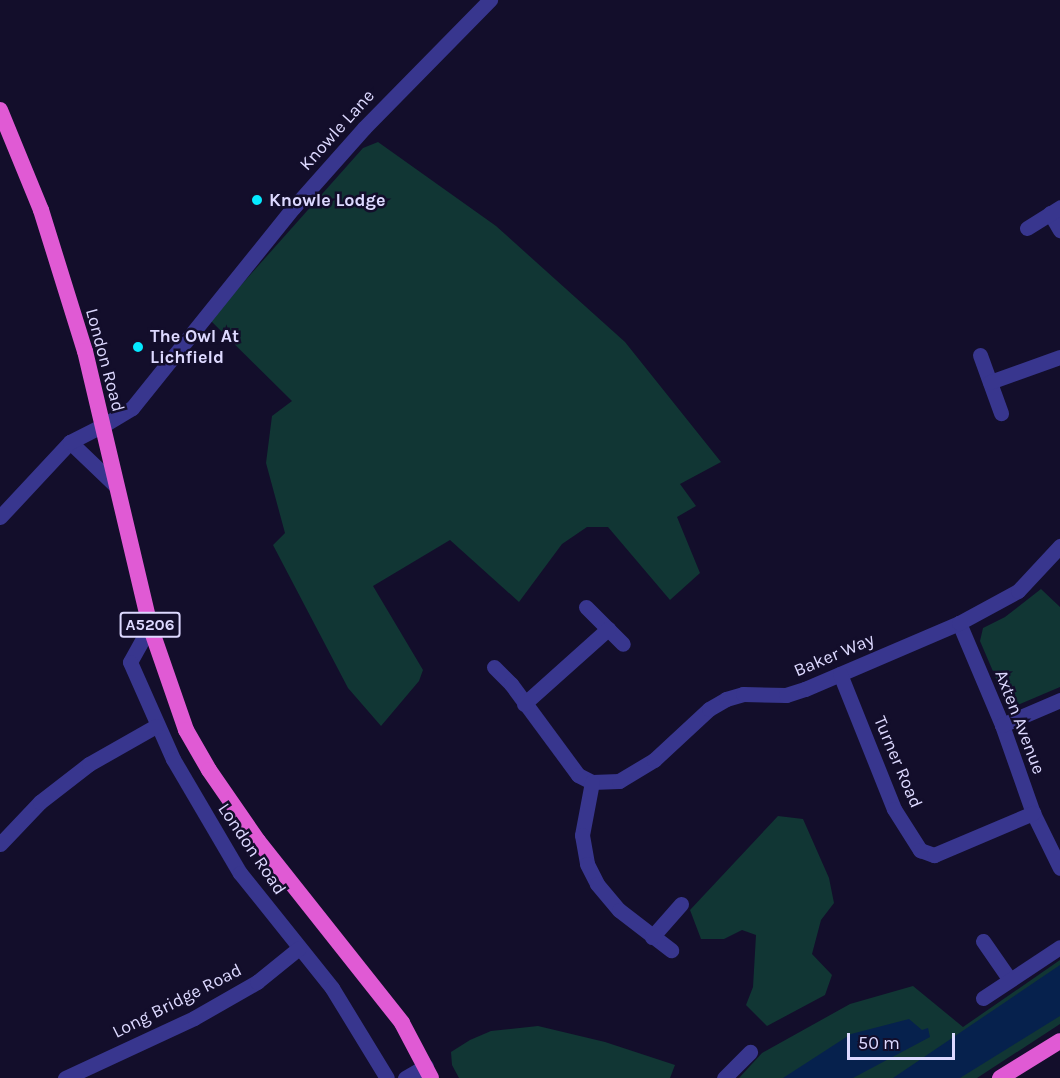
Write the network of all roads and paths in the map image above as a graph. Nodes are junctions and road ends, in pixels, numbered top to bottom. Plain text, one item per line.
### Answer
1 (490, 0) edge
2 (0, 110) edge
3 (1055, 210) edge
4 (1027, 228) dead end
5 (1060, 230) edge
6 (980, 354) dead end
7 (1060, 357) edge
8 (990, 382) junction
9 (1001, 413) dead end
10 (102, 426) junction
11 (70, 442) junction
12 (116, 486) junction
13 (0, 517) edge
14 (1060, 546) edge
15 (586, 607) dead end
16 (959, 623) junction
17 (150, 626) junction
18 (608, 629) junction
19 (623, 644) dead end
20 (494, 667) dead end
21 (840, 674) junction
22 (1060, 700) edge
23 (524, 704) junction
24 (1002, 725) junction
25 (156, 726) junction
26 (592, 782) junction
27 (1033, 813) junction
28 (0, 844) edge
29 (1060, 868) edge
30 (681, 904) dead end
31 (652, 937) junction
32 (982, 941) dead end
33 (1060, 947) edge
34 (299, 948) junction
35 (671, 950) dead end
36 (1010, 980) junction
37 (983, 998) dead end
38 (1060, 1041) edge
39 (750, 1052) dead end
40 (429, 1072) edge
41 (65, 1078) edge
42 (387, 1078) edge
43 (405, 1078) edge
44 (724, 1078) edge
45 (1000, 1078) edge

1 - 10 street, Knowle Lane
2 - 10 highway, London Road / A5206
3 - 4 street
3 - 5 street
6 - 8 street
7 - 8 street
8 - 9 street
10 - 11 street, Knowle Lane
10 - 12 highway, London Road / A5206
11 - 12 street
11 - 13 street
12 - 17 highway, London Road / A5206
14 - 16 street, Baker Way
15 - 18 street
16 - 21 street, Baker Way
16 - 24 street, Axten Avenue
17 - 25 street, London Road
17 - 40 highway, London Road / A5206
18 - 19 street
18 - 23 street
20 - 23 street
21 - 26 street, Baker Way
21 - 27 street, Turner Road
22 - 24 street
23 - 26 street
24 - 27 street, Axten Avenue
25 - 28 street
25 - 34 street, London Road
26 - 31 street
27 - 29 street, Axten Avenue
30 - 31 street
31 - 35 street
32 - 36 street
33 - 36 street
34 - 41 street, Long Bridge Road
34 - 42 street, London Road
36 - 37 street
38 - 45 highway
39 - 44 street
40 - 43 street, London Road

